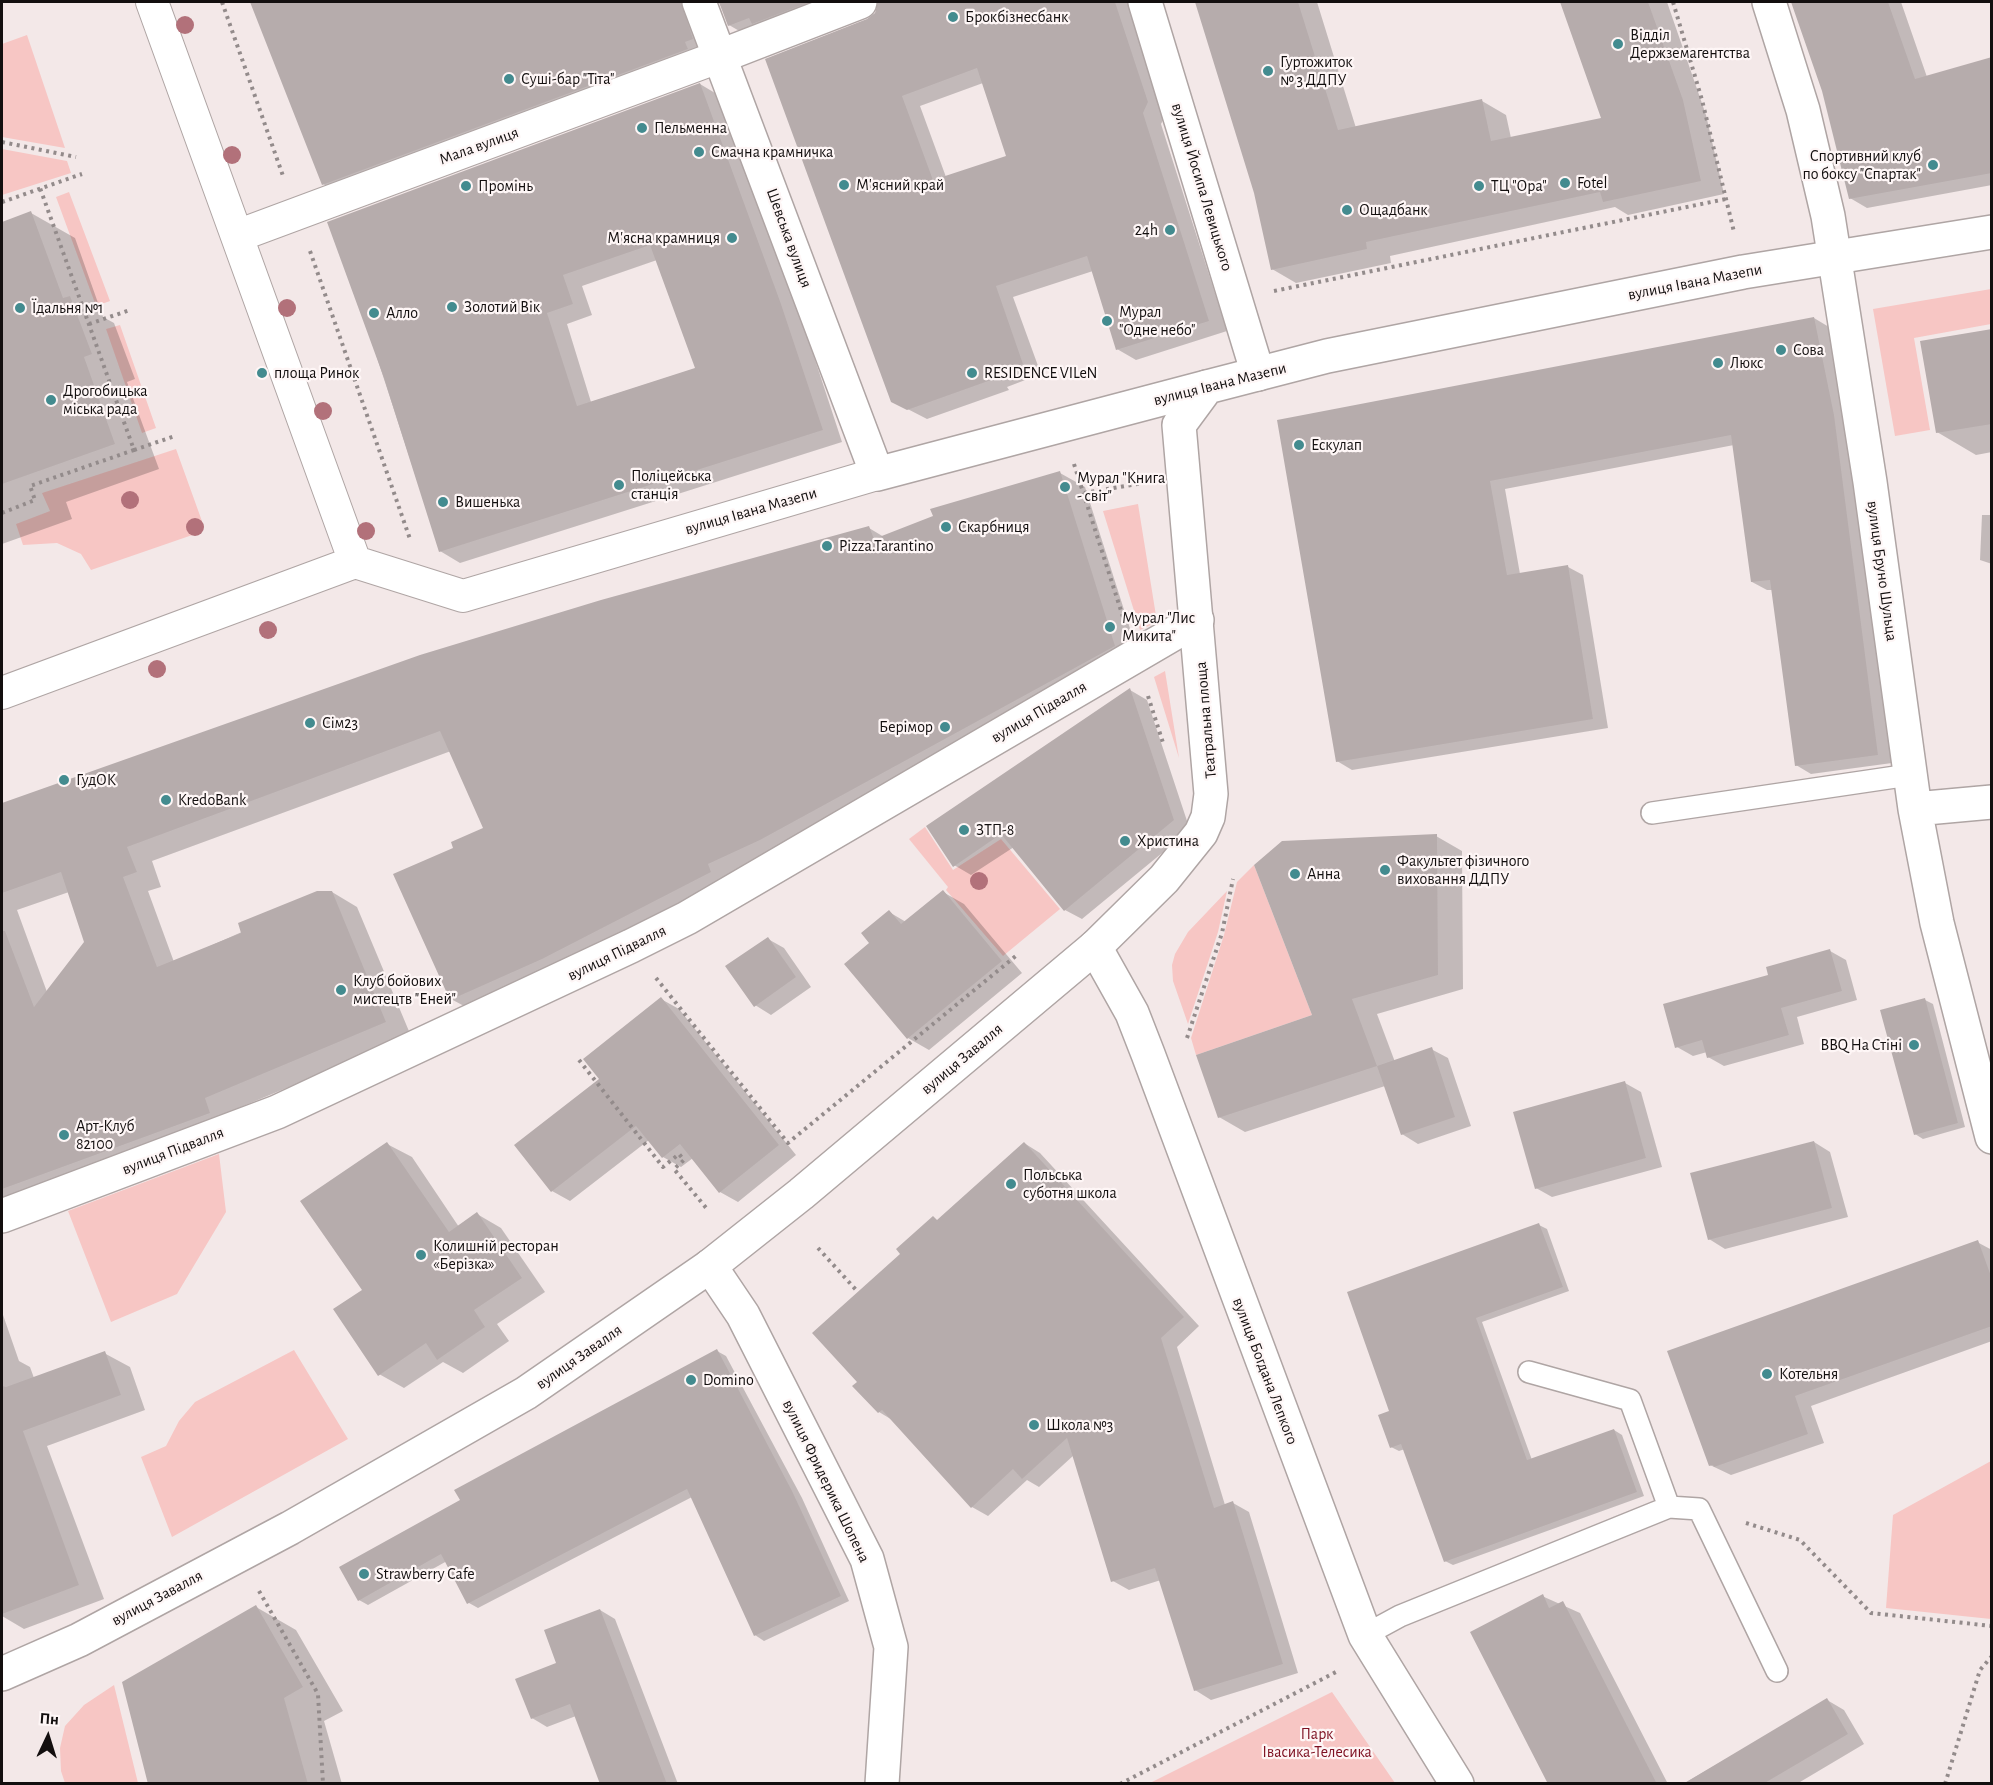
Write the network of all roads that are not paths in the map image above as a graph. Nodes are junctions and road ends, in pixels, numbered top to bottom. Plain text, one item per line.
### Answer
1 (152, 2) edge
2 (699, 2) edge
3 (860, 2) edge
4 (1145, 2) edge
5 (1769, 2) edge
6 (721, 56) junction
7 (1992, 232) edge
8 (237, 236) junction
9 (1834, 258) junction
10 (1258, 374) junction
11 (1207, 387) junction
12 (877, 474) junction
13 (355, 562) junction
14 (1197, 620) junction
15 (2, 693) edge
16 (1909, 775) junction
17 (1992, 802) edge
18 (1915, 809) junction
19 (1652, 813) dead end
20 (1095, 947) junction
21 (1992, 1137) edge
22 (2, 1216) edge
23 (710, 1266) junction
24 (1529, 1372) dead end
25 (1669, 1507) junction
26 (1365, 1635) junction
27 (1777, 1671) dead end
28 (2, 1674) edge
29 (882, 1784) edge
30 (1457, 1784) edge

1 - 8 street
2 - 6 street, Шевська вулиця
3 - 6 street
4 - 10 street, вулиця Йосипа Левицького
5 - 9 street, вулиця Бруно Шульца
6 - 8 street, Мала вулиця
6 - 12 street, Шевська вулиця
7 - 9 street, вулиця Івана Мазепи
8 - 13 street
9 - 10 street, вулиця Івана Мазепи
9 - 16 street, вулиця Бруно Шульца
10 - 11 street, вулиця Івана Мазепи
11 - 12 street, вулиця Івана Мазепи
11 - 14 street, Театральна площа
12 - 13 street, вулиця Івана Мазепи
13 - 15 street
14 - 20 street, Театральна площа
14 - 22 street, вулиця Підвалля
16 - 18 street, вулиця Бруно Шульца
16 - 19 lane
17 - 18 street
18 - 21 street, вулиця Бруно Шульца
20 - 23 street, вулиця Завалля
20 - 26 street, вулиця Богдана Лепкого
23 - 28 street, вулиця Завалля
23 - 29 street, вулиця Фридерика Шопена
24 - 25 lane
25 - 26 lane
25 - 27 lane
26 - 30 street, вулиця Богдана Лепкого

